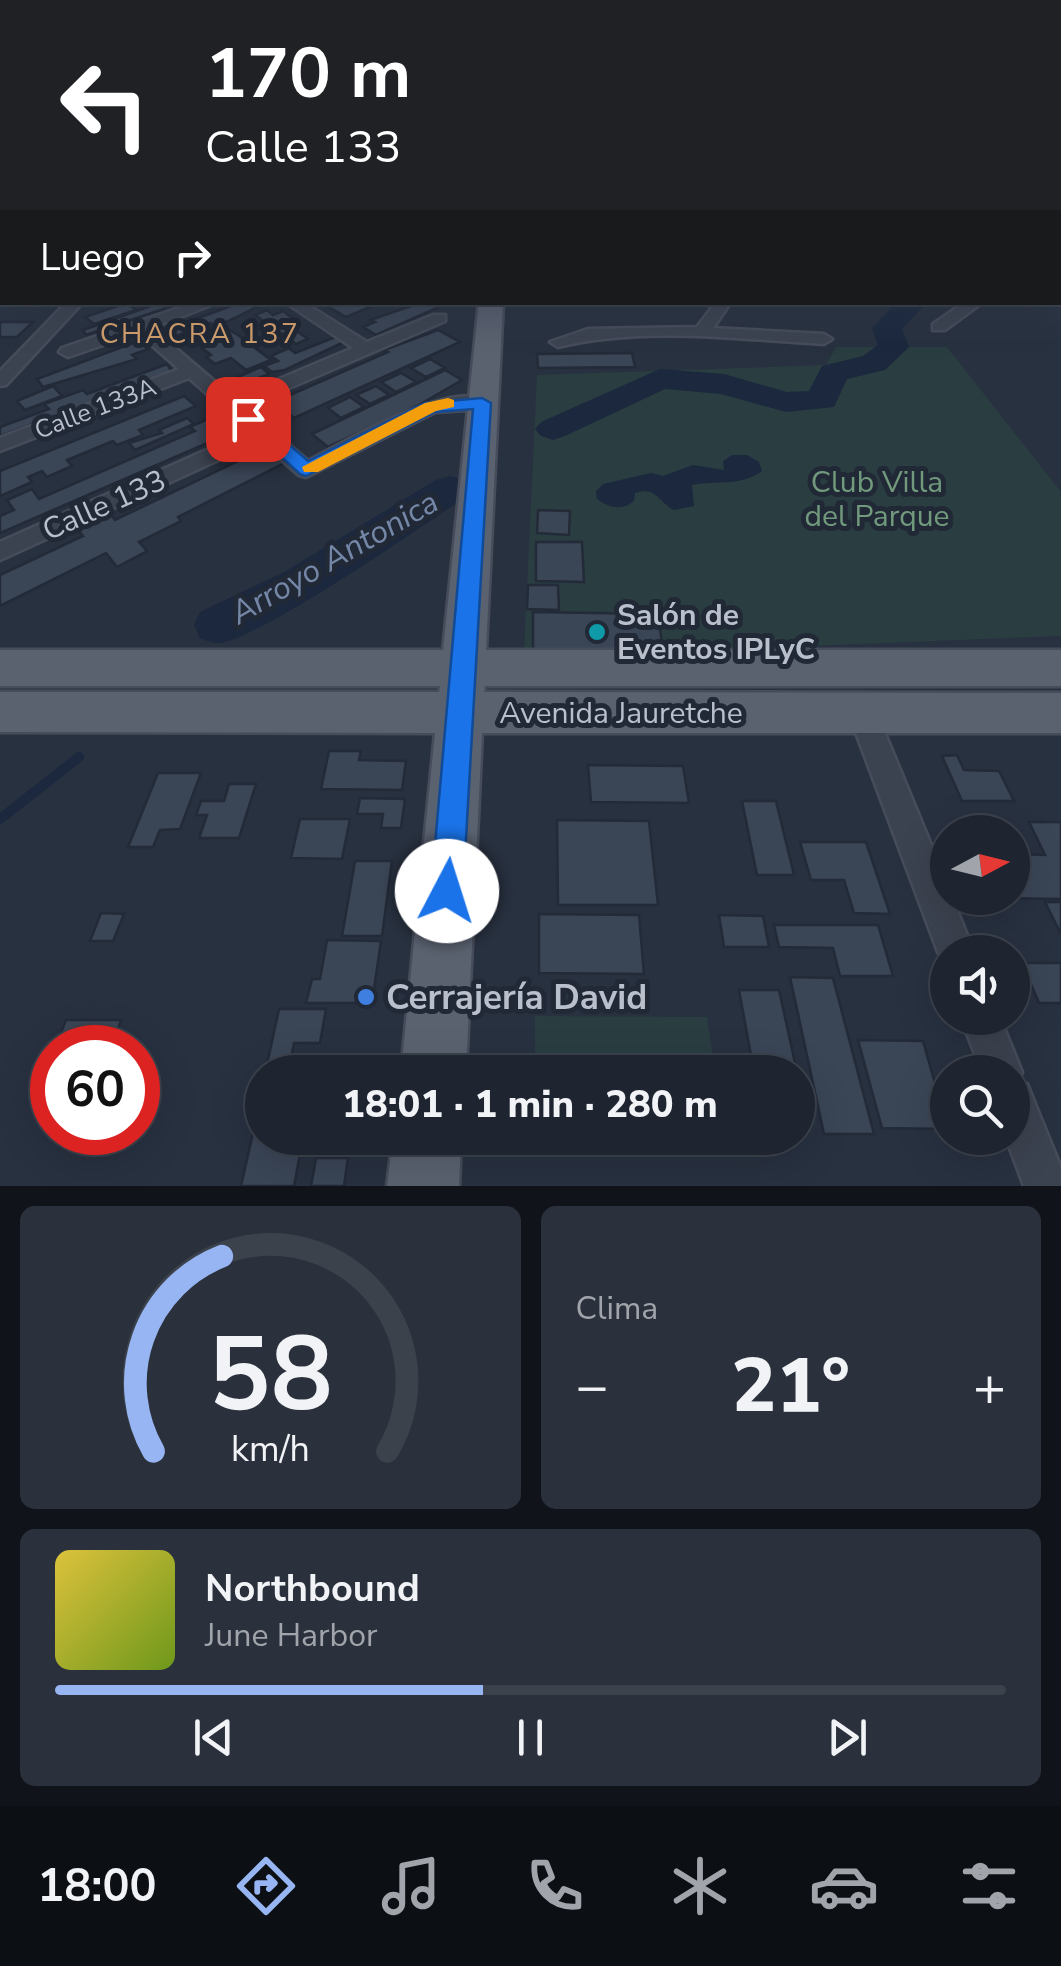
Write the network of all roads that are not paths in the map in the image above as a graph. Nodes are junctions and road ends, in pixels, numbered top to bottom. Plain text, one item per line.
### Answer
1 (73, 305) edge
2 (203, 305) edge
3 (300, 305) edge
4 (491, 305) edge
5 (722, 305) edge
6 (972, 305) edge
7 (439, 318) dead end
8 (141, 327) junction
9 (939, 327) dead end
10 (702, 332) junction
11 (824, 339) dead end
12 (558, 342) dead end
13 (366, 348) junction
14 (0, 351) edge
15 (29, 351) junction
16 (68, 352) dead end
17 (191, 371) junction
18 (0, 381) edge
19 (234, 405) junction
20 (482, 414) junction
21 (264, 432) junction
22 (0, 445) edge
23 (0, 552) edge
24 (0, 668) edge
25 (1061, 668) edge
26 (463, 690) junction
27 (0, 712) edge
28 (1061, 713) edge
29 (864, 714) junction
30 (949, 935) edge
31 (433, 1055) edge
32 (1030, 1145) edge
33 (426, 1155) edge
34 (423, 1186) edge
35 (1046, 1186) edge

1 - 15 street
2 - 8 street
3 - 13 street
4 - 20 main road
5 - 10 street
6 - 9 street
7 - 13 street
8 - 16 street
8 - 17 street
10 - 11 street
10 - 12 street
13 - 19 street
14 - 15 street
15 - 18 street
17 - 19 street
17 - 22 street, Calle 133A
19 - 21 street
20 - 21 street
20 - 26 main road
21 - 23 street, Calle 133
24 - 26 main road, Avenida Jauretche
25 - 26 main road, Avenida Jauretche
26 - 27 main road, Avenida Jauretche
26 - 29 main road, Avenida Jauretche
26 - 31 main road
28 - 29 main road, Avenida Jauretche
29 - 30 street
32 - 35 street
33 - 34 main road

